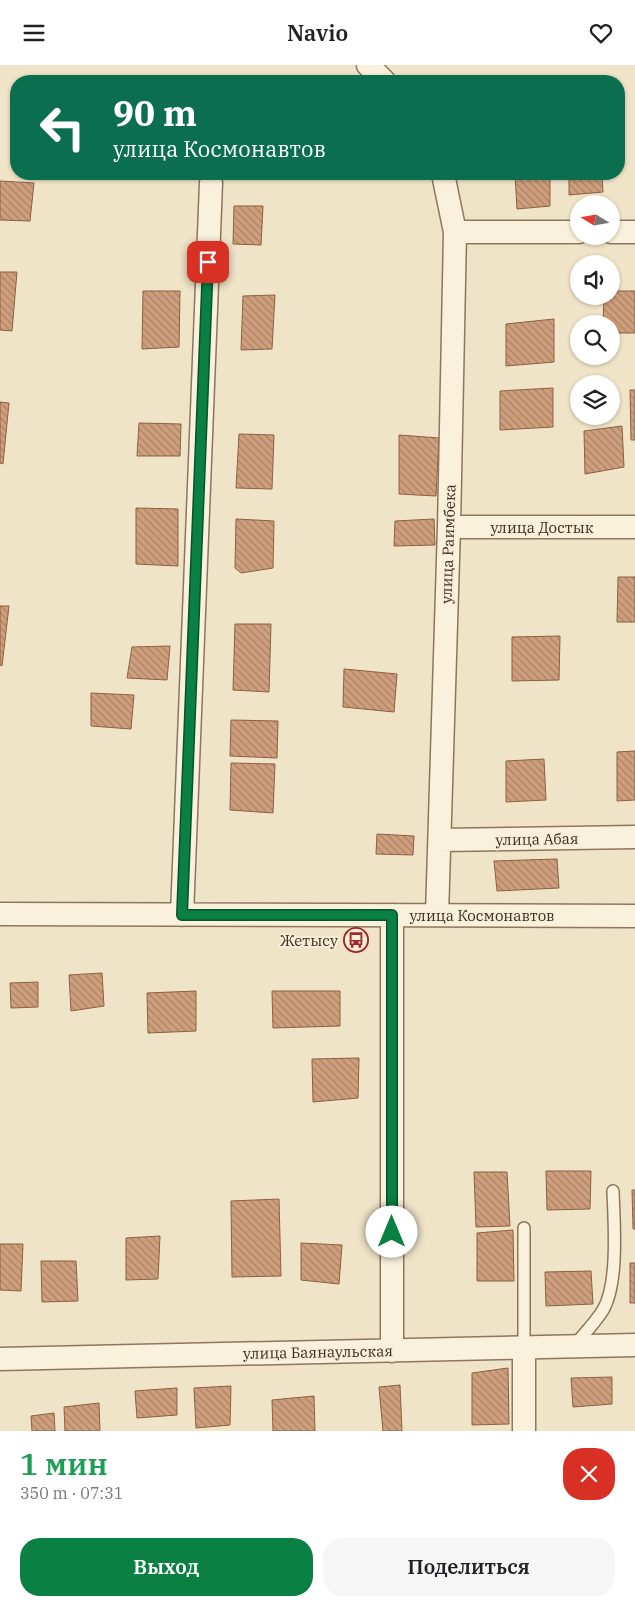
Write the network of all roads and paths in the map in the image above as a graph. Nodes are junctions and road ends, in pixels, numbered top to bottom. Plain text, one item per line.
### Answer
1 (444, 180) edge
2 (211, 183) dead end
3 (455, 232) junction
4 (570, 232) edge
5 (620, 232) edge
6 (635, 232) edge
7 (449, 527) junction
8 (635, 527) edge
9 (635, 837) edge
10 (440, 840) junction
11 (0, 914) edge
12 (182, 915) junction
13 (392, 915) junction
14 (437, 915) junction
15 (635, 916) edge
16 (613, 1191) dead end
17 (524, 1228) dead end
18 (635, 1345) edge
19 (574, 1346) junction
20 (524, 1348) junction
21 (392, 1351) junction
22 (0, 1359) edge
23 (524, 1431) edge

1 - 3 street, улица Раимбека
2 - 12 street
3 - 4 street
3 - 7 street, улица Раимбека
5 - 6 street
7 - 8 street, улица Достык
7 - 10 street, улица Раимбека
9 - 10 street, улица Абая
10 - 14 street, улица Раимбека
11 - 12 street, улица Космонавтов
12 - 13 street, улица Космонавтов
13 - 14 street, улица Космонавтов
13 - 21 street
14 - 15 street, улица Космонавтов
16 - 19 lane
17 - 20 lane
18 - 19 street, улица Баянаульская
19 - 20 street, улица Баянаульская
20 - 21 street, улица Баянаульская
20 - 23 street
21 - 22 street, улица Баянаульская

